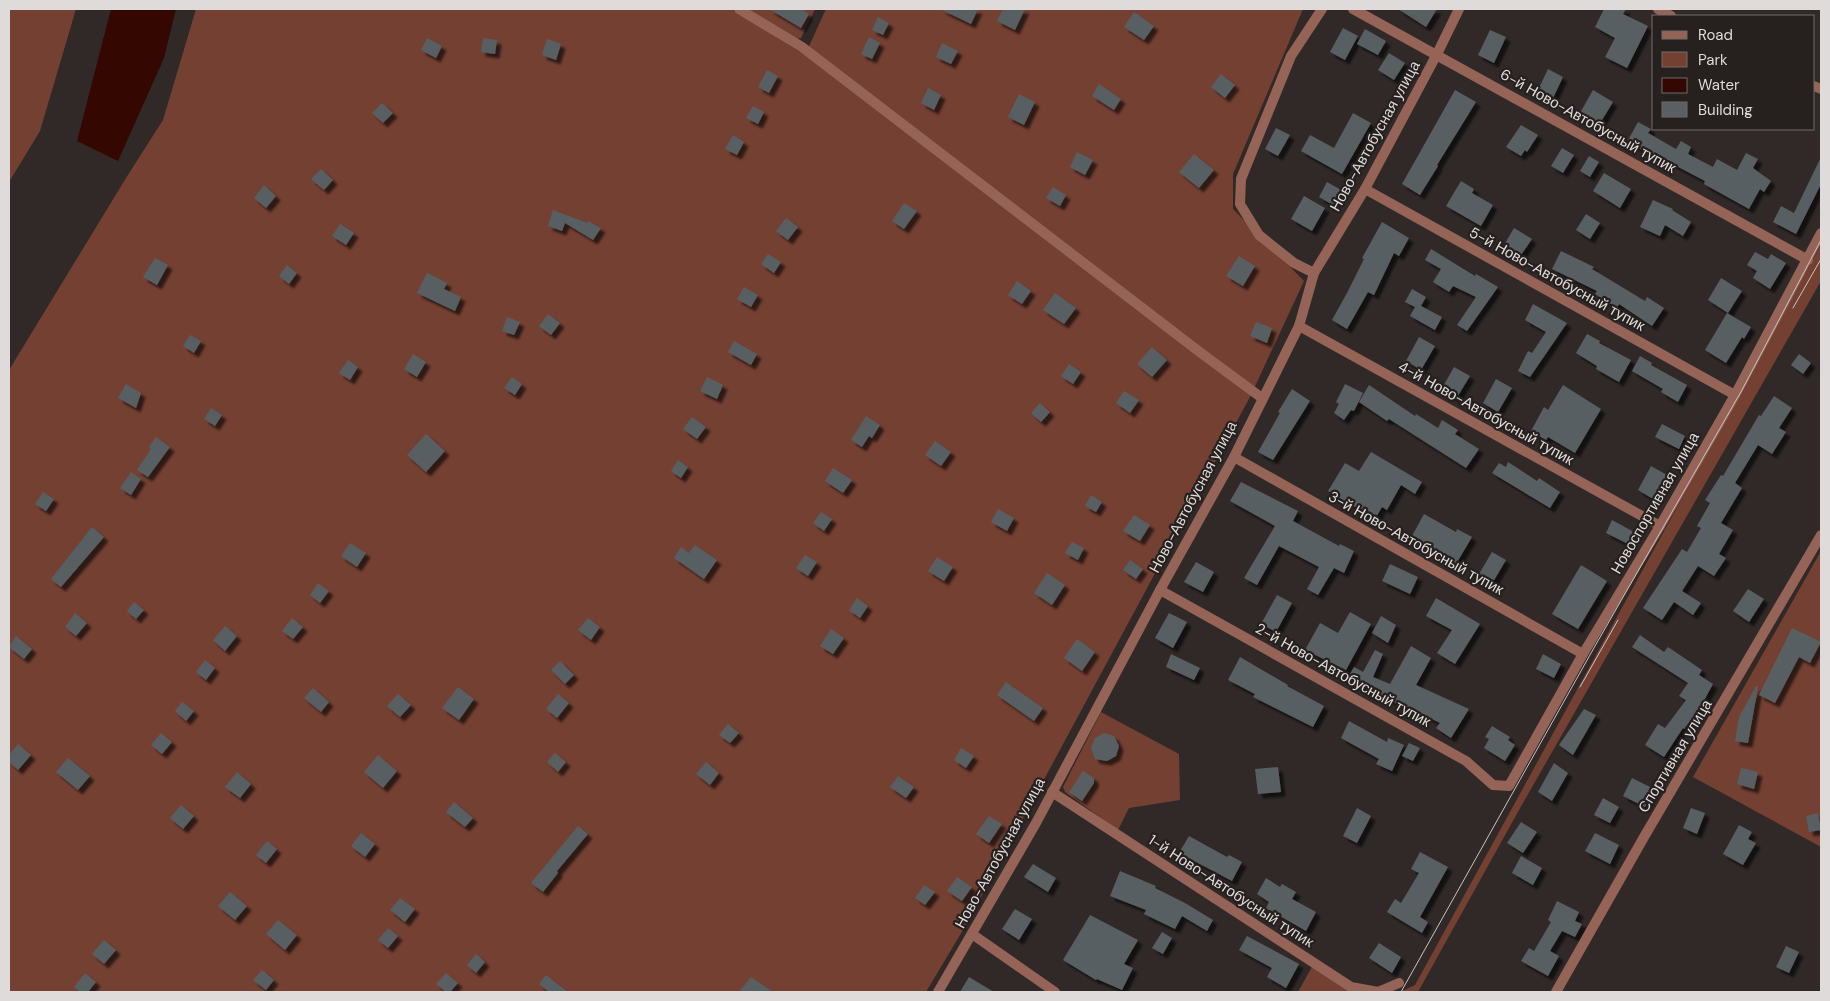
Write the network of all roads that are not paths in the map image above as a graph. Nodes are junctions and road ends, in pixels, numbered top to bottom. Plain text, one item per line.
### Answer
1 (739, 9) edge
2 (1322, 9) edge
3 (1353, 9) edge
4 (1459, 9) edge
5 (1658, 9) edge
6 (1669, 15) edge
7 (1437, 54) junction
8 (1365, 190) junction
9 (1821, 233) edge
10 (1808, 260) junction
11 (1314, 273) junction
12 (1299, 326) junction
13 (1735, 395) junction
14 (1262, 398) junction
15 (1234, 457) junction
16 (1660, 526) junction
17 (1821, 535) edge
18 (1160, 590) junction
19 (1583, 654) junction
20 (1509, 786) joint
21 (1052, 792) junction
22 (972, 934) junction
23 (1399, 983) dead end
24 (938, 992) edge
25 (1056, 992) edge
26 (1556, 992) edge

1 - 14 street
2 - 11 street
3 - 7 street, 6-й Ново-Автобусный тупик
4 - 7 street, Ново-Автобусная улица
5 - 6 street
7 - 8 street, Ново-Автобусная улица
7 - 10 street, 6-й Ново-Автобусный тупик
8 - 11 street, Ново-Автобусная улица
8 - 13 street, 5-й Ново-Автобусный тупик
9 - 10 street, Новоспортивная улица
10 - 13 street, Новоспортивная улица
11 - 12 street, Ново-Автобусная улица
12 - 14 street, Ново-Автобусная улица
12 - 16 street, 4-й Ново-Автобусный тупик
13 - 16 street, Новоспортивная улица
14 - 15 street, Ново-Автобусная улица
15 - 18 street, Ново-Автобусная улица
15 - 19 street, 3-й Ново-Автобусный тупик
16 - 19 street, Новоспортивная улица
17 - 26 street, Спортивная улица
18 - 20 street, 2-й Ново-Автобусный тупик
18 - 21 street, Ново-Автобусная улица
19 - 20 street, Новоспортивная улица
21 - 22 street, Ново-Автобусная улица
21 - 23 street, 1-й Ново-Автобусный тупик
22 - 24 street, Ново-Автобусная улица
22 - 25 street

